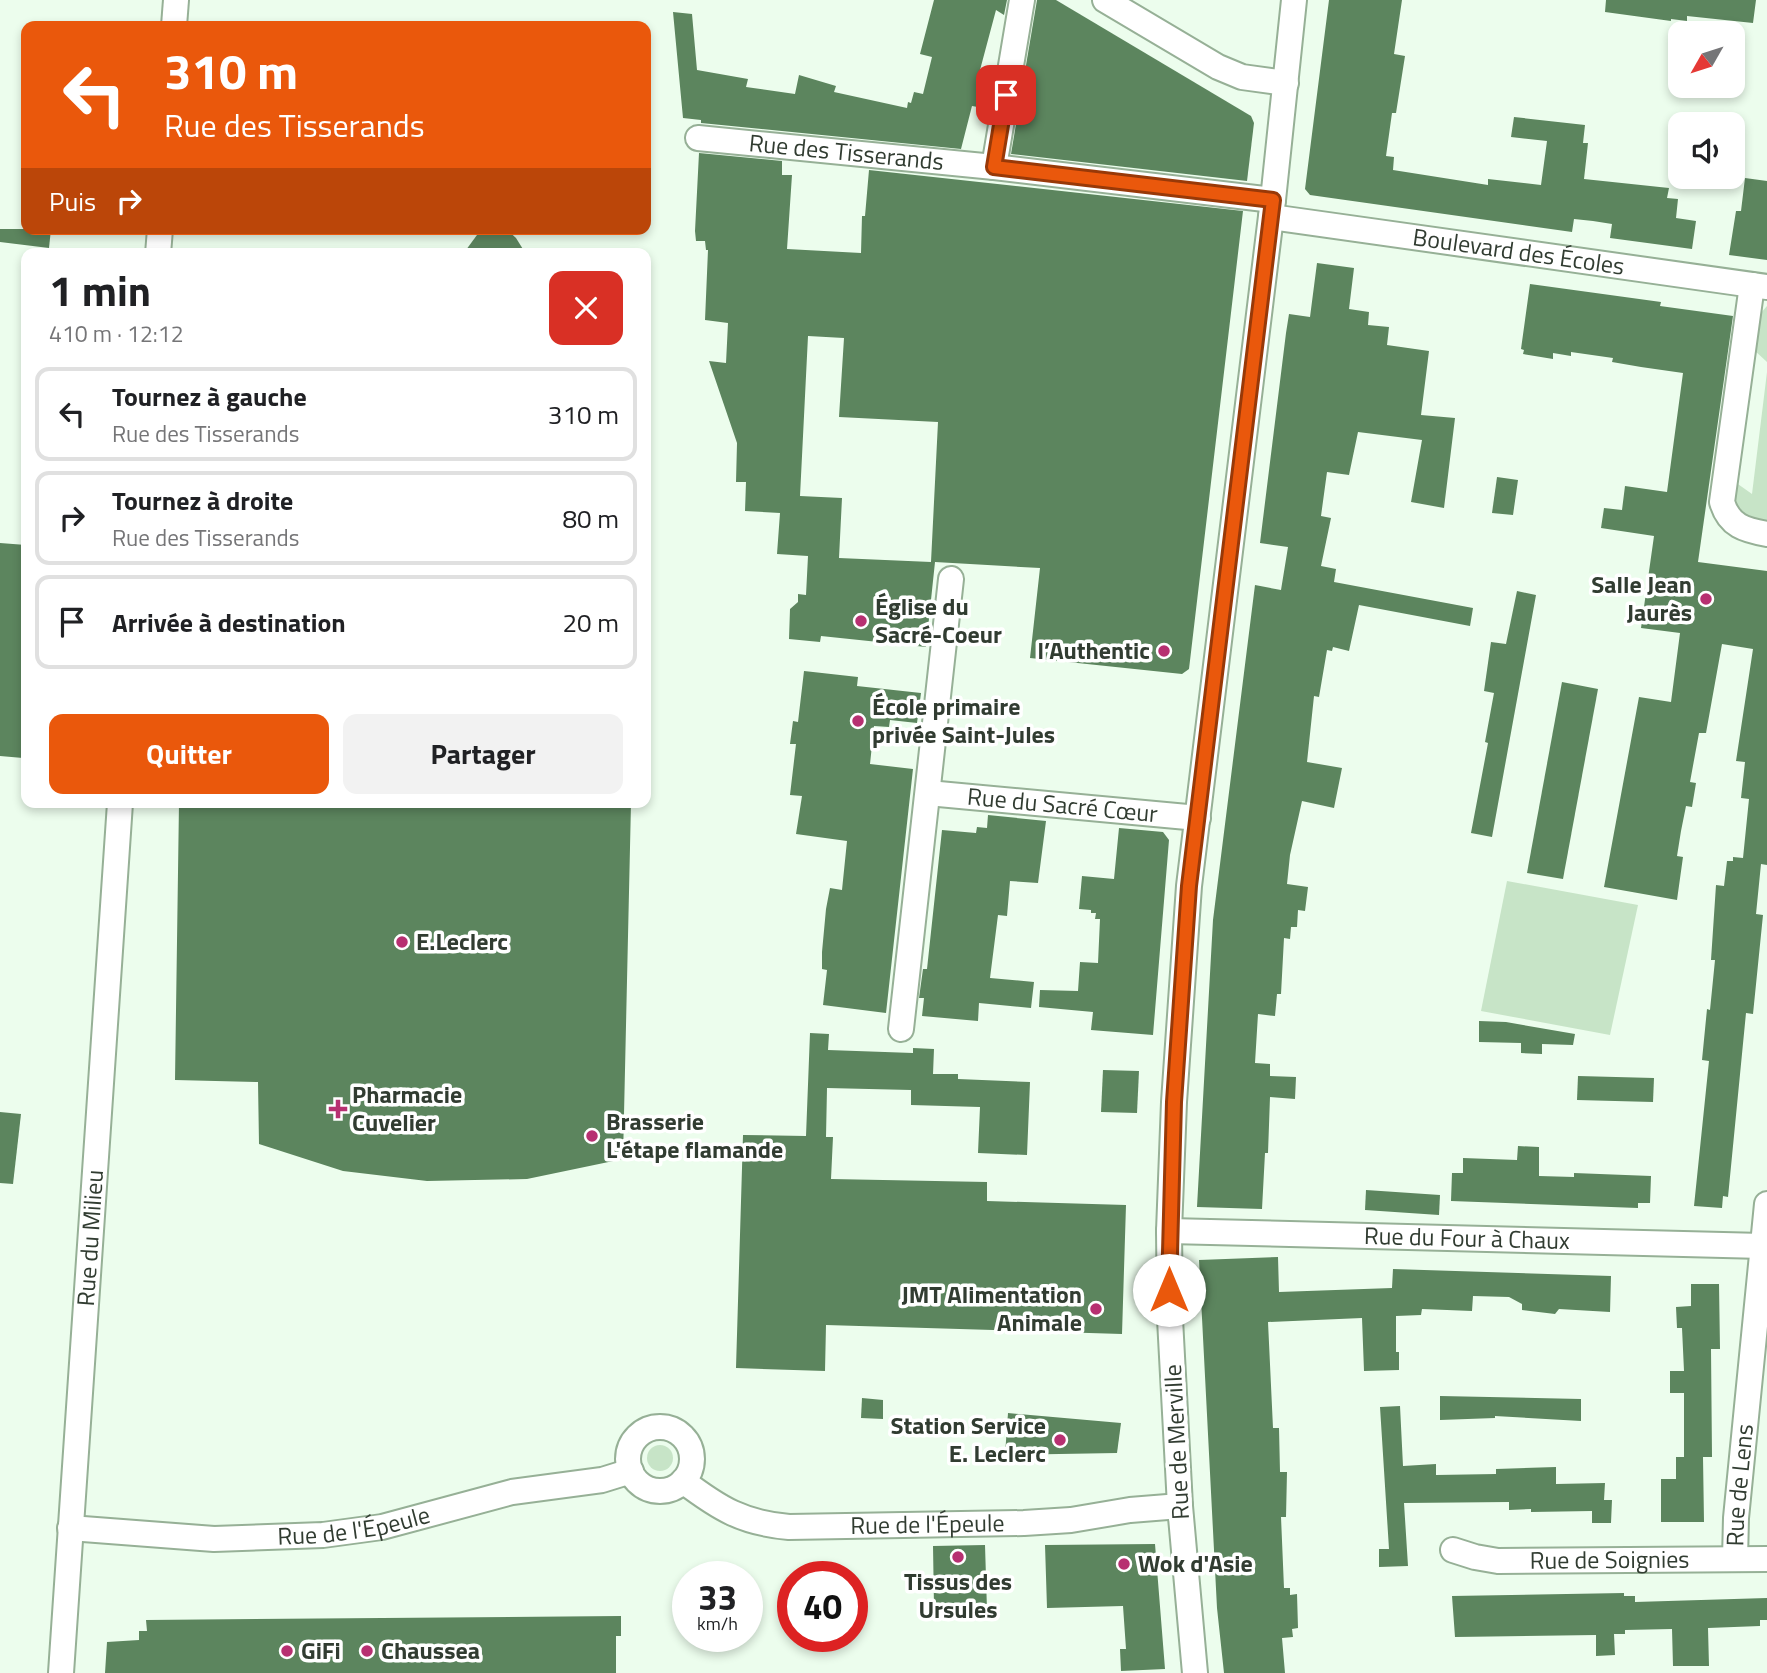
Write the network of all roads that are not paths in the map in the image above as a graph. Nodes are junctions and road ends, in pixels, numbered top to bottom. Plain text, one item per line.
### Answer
1 (176, 0) edge
2 (1022, 0) edge
3 (1105, 0) edge
4 (1294, 0) edge
5 (174, 21) edge
6 (1286, 83) junction
7 (698, 138) dead end
8 (994, 167) junction
9 (1272, 209) junction
10 (1760, 286) edge
11 (1767, 534) edge
12 (951, 579) dead end
13 (928, 793) junction
14 (120, 808) edge
15 (1198, 818) junction
16 (901, 1029) dead end
17 (1767, 1204) edge
18 (1169, 1231) junction
19 (1763, 1246) junction
20 (631, 1471) junction
21 (684, 1481) junction
22 (1180, 1506) junction
23 (70, 1528) junction
24 (1453, 1550) dead end
25 (1735, 1559) junction
26 (1767, 1559) edge
27 (61, 1673) edge
28 (1195, 1673) edge

1 - 5 street
2 - 8 street
3 - 6 street
4 - 6 street, Rue de Merville
6 - 9 street, Rue de Merville
7 - 8 street, Rue des Tisserands
8 - 9 street, Rue des Tisserands
9 - 10 street, Boulevard des Écoles
9 - 15 street, Rue de Merville
10 - 11 street
12 - 13 street
13 - 15 street, Rue du Sacré Cœur
13 - 16 street
14 - 23 street, Rue du Milieu
15 - 18 street, Rue de Merville
17 - 19 street, Rue de Lens
18 - 19 street, Rue du Four à Chaux
18 - 22 street, Rue de Merville
19 - 25 street, Rue de Lens
20 - 21 street
20 - 21 street
20 - 23 street, Rue de l'Épeule
21 - 22 street, Rue de l'Épeule
22 - 28 street, Rue de Merville
23 - 27 street, Rue du Milieu
24 - 25 street, Rue de Soignies
25 - 26 street, Rue de Soignies

